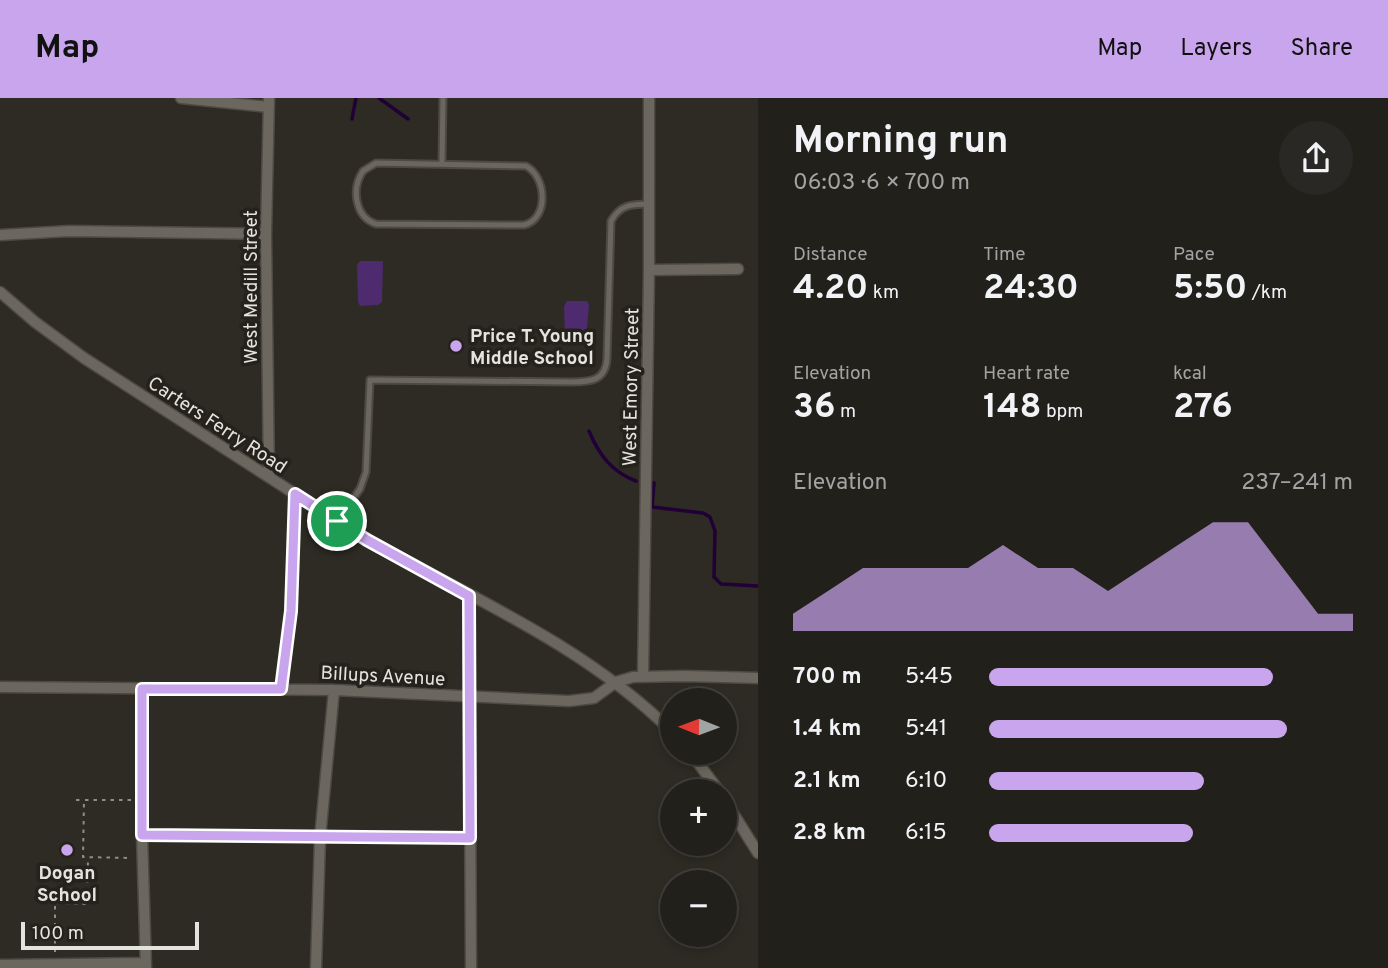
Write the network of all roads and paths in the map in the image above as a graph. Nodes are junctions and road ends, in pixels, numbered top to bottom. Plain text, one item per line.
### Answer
1 (181, 98) edge
2 (443, 98) edge
3 (649, 98) edge
4 (269, 103) edge
5 (442, 163) junction
6 (649, 204) junction
7 (266, 234) junction
8 (0, 235) edge
9 (738, 269) dead end
10 (649, 270) junction
11 (0, 292) edge
12 (269, 477) junction
13 (295, 494) junction
14 (337, 521) junction
15 (469, 596) junction
16 (643, 677) junction
17 (758, 678) edge
18 (616, 682) junction
19 (0, 687) edge
20 (142, 689) junction
21 (281, 689) junction
22 (334, 690) junction
23 (470, 697) junction
24 (660, 721) edge
25 (76, 800) dead end
26 (84, 800) junction
27 (142, 801) junction
28 (737, 820) edge
29 (142, 835) junction
30 (320, 838) junction
31 (470, 838) junction
32 (758, 853) edge
33 (88, 857) junction
34 (143, 858) junction
35 (55, 964) junction
36 (0, 965) edge
37 (146, 965) edge
38 (316, 968) edge
39 (471, 968) edge

1 - 4 street
2 - 5 lane
3 - 6 street, West Emory Street
4 - 7 street, West Medill Street
5 - 5 lane
6 - 10 street, West Emory Street
6 - 14 lane
7 - 8 street
7 - 12 street, West Medill Street
9 - 10 street
10 - 16 street, West Emory Street
11 - 12 street, Carters Ferry Road
12 - 13 street, Carters Ferry Road
13 - 14 street, Carters Ferry Road
13 - 21 street
14 - 15 street, Carters Ferry Road
15 - 18 street, Carters Ferry Road
15 - 23 street
16 - 17 street, Billups Avenue
16 - 18 street, Billups Avenue
18 - 23 street, Billups Avenue
18 - 24 street, Carters Ferry Road
19 - 20 street, Billups Avenue
20 - 21 street, Billups Avenue
20 - 27 street
21 - 22 street, Billups Avenue
22 - 23 street, Billups Avenue
22 - 30 street
23 - 31 street
25 - 26 path
26 - 27 path
26 - 33 path
27 - 29 street
28 - 32 street
29 - 30 street
29 - 34 street
30 - 31 street
30 - 38 street
31 - 39 street
33 - 34 path
33 - 35 path
34 - 37 street
35 - 36 street
35 - 37 street

